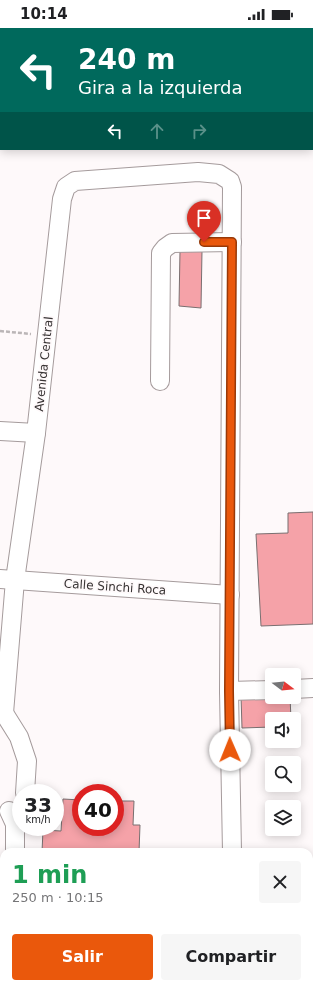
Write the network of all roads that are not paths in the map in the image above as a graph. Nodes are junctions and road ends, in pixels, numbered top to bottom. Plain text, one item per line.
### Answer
1 (232, 242) junction
2 (160, 381) dead end
3 (0, 431) edge
4 (36, 433) junction
5 (8, 579) edge
6 (230, 595) junction
7 (313, 688) edge
8 (301, 689) edge
9 (265, 690) edge
10 (229, 691) junction
11 (2, 713) edge
12 (26, 784) edge
13 (7, 812) edge
14 (23, 836) edge
15 (6, 848) edge
16 (15, 848) edge
17 (23, 848) edge
18 (232, 848) edge

1 - 2 street
1 - 4 street, Avenida Central
1 - 6 street
3 - 4 street
4 - 5 street, Avenida Central
5 - 6 street, Calle Sinchi Roca
5 - 11 street, Avenida Central
6 - 10 street
7 - 8 street
9 - 10 street
10 - 18 street
11 - 12 street
13 - 15 street
13 - 16 street
14 - 17 street

